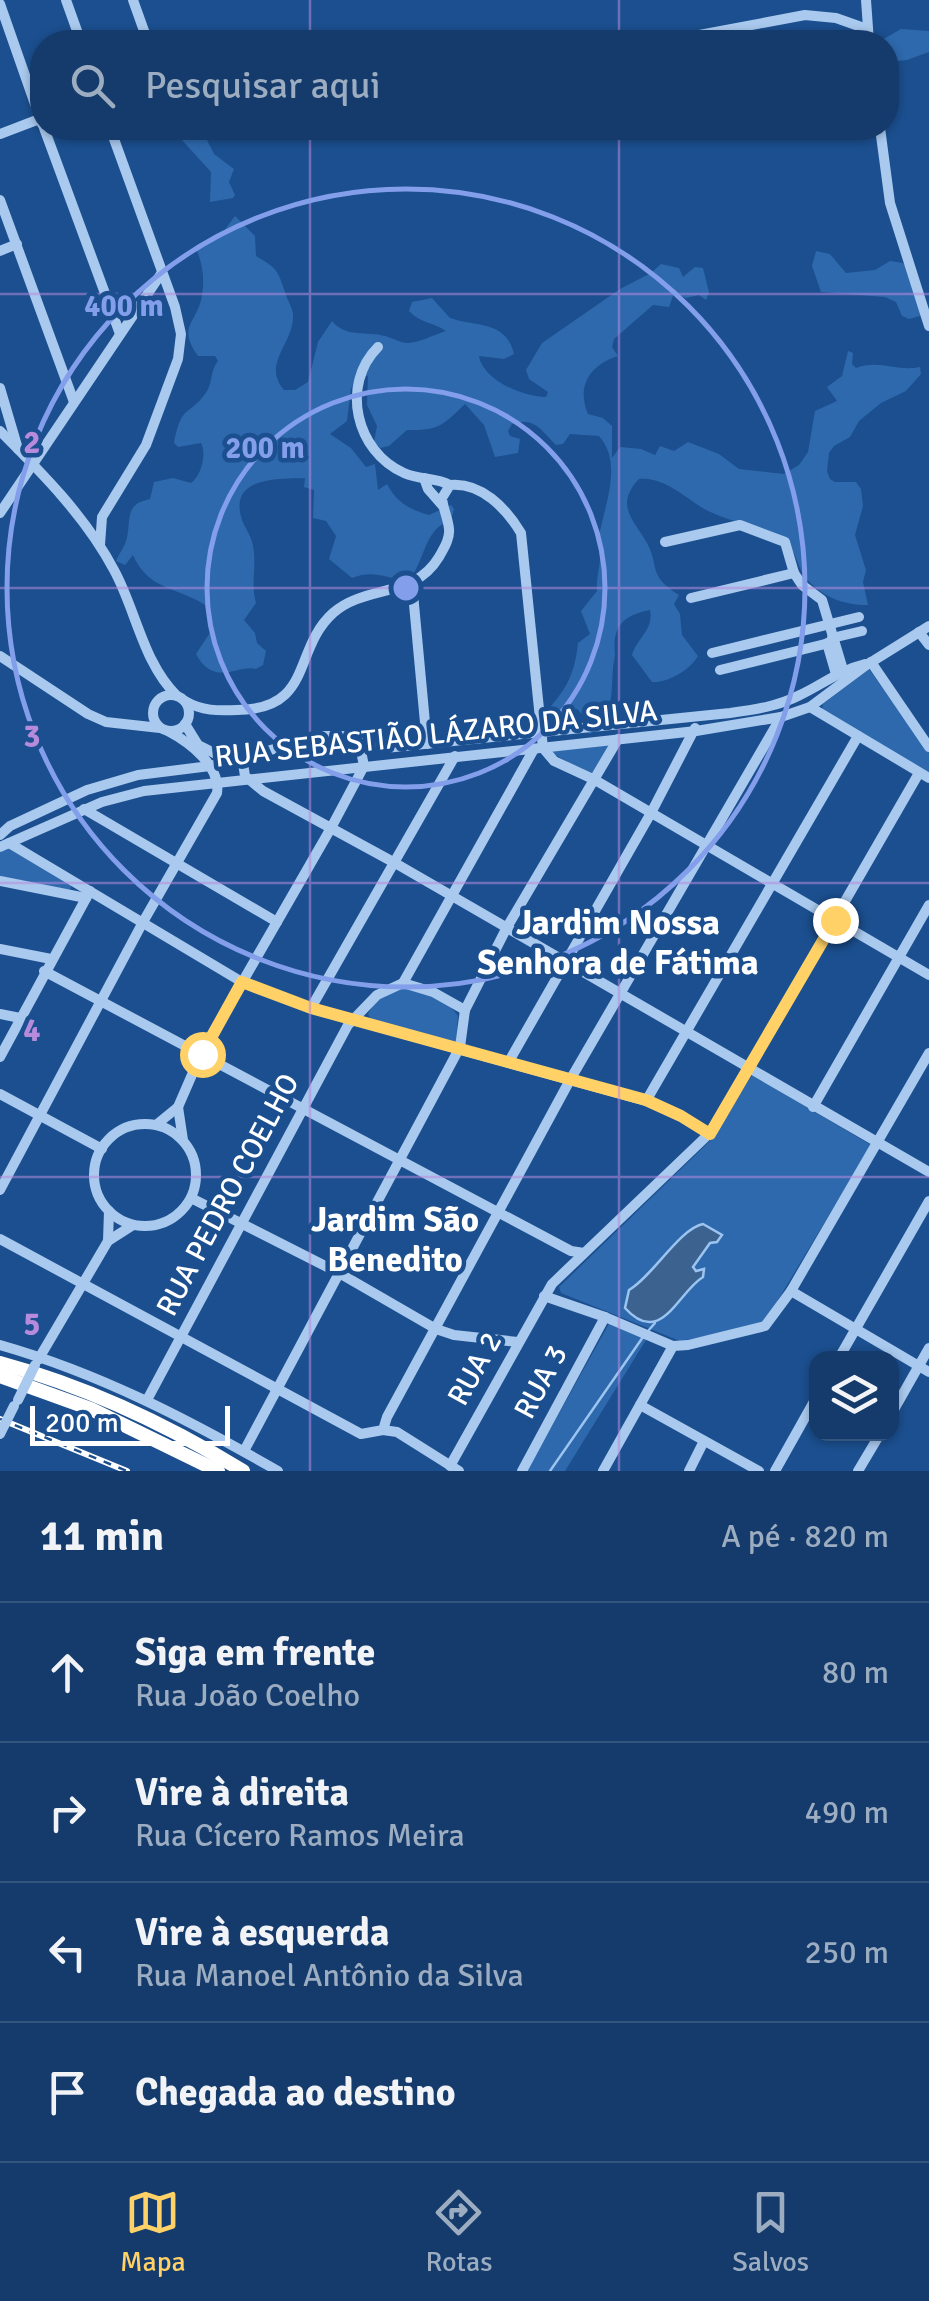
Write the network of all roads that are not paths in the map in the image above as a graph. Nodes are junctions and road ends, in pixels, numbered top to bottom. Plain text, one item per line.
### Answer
1 (66, 0) edge
2 (133, 0) edge
3 (866, 0) edge
4 (0, 4) edge
5 (77, 30) edge
6 (144, 30) edge
7 (726, 30) edge
8 (867, 30) joint
9 (30, 88) edge
10 (30, 125) edge
11 (0, 134) edge
12 (49, 140) edge
13 (114, 140) edge
14 (882, 140) edge
15 (0, 200) edge
16 (17, 244) junction
17 (0, 251) edge
18 (161, 274) junction
19 (929, 326) edge
20 (120, 334) junction
21 (378, 347) dead end
22 (0, 388) edge
23 (74, 402) junction
24 (6, 406) junction
25 (0, 422) edge
26 (0, 431) edge
27 (18, 450) junction
28 (32, 465) junction
29 (424, 478) junction
30 (450, 485) junction
31 (442, 505) junction
32 (0, 513) edge
33 (102, 517) junction
34 (84, 524) junction
35 (666, 542) dead end
36 (100, 546) junction
37 (794, 573) junction
38 (412, 583) junction
39 (691, 598) dead end
40 (859, 617) dead end
41 (828, 625) junction
42 (924, 629) edge
43 (862, 631) dead end
44 (830, 641) junction
45 (929, 644) edge
46 (712, 653) dead end
47 (0, 656) edge
48 (868, 664) junction
49 (720, 670) dead end
50 (157, 671) junction
51 (839, 672) junction
52 (181, 699) junction
53 (155, 704) junction
54 (810, 707) junction
55 (204, 710) junction
56 (692, 716) junction
57 (781, 717) junction
58 (186, 722) junction
59 (125, 724) junction
60 (164, 729) junction
61 (544, 732) junction
62 (696, 732) junction
63 (858, 736) junction
64 (618, 739) junction
65 (359, 740) junction
66 (427, 744) junction
67 (929, 746) edge
68 (542, 748) junction
69 (194, 750) junction
70 (455, 756) junction
71 (242, 757) junction
72 (229, 760) junction
73 (210, 766) junction
74 (364, 766) junction
75 (186, 770) junction
76 (924, 776) edge
77 (272, 778) junction
78 (595, 780) junction
79 (250, 781) junction
80 (218, 782) junction
81 (273, 796) junction
82 (102, 802) junction
83 (84, 810) junction
84 (651, 813) junction
85 (104, 822) junction
86 (331, 828) junction
87 (3, 842) edge
88 (708, 846) junction
89 (178, 863) junction
90 (394, 863) junction
91 (0, 880) edge
92 (772, 884) junction
93 (88, 895) junction
94 (450, 897) junction
95 (929, 904) edge
96 (835, 920) junction
97 (144, 922) junction
98 (277, 922) junction
99 (506, 929) junction
100 (0, 948) edge
101 (899, 958) junction
102 (52, 960) junction
103 (564, 962) junction
104 (44, 971) junction
105 (929, 975) edge
106 (242, 982) junction
107 (404, 982) junction
108 (622, 995) junction
109 (101, 1002) junction
110 (311, 1008) junction
111 (464, 1010) junction
112 (0, 1014) edge
113 (20, 1018) junction
114 (358, 1018) junction
115 (686, 1032) junction
116 (460, 1047) junction
117 (202, 1054) junction
118 (929, 1054) edge
119 (0, 1057) edge
120 (508, 1062) junction
121 (749, 1067) junction
122 (570, 1080) junction
123 (0, 1094) edge
124 (646, 1100) junction
125 (178, 1107) junction
126 (813, 1107) junction
127 (302, 1110) junction
128 (41, 1114) junction
129 (156, 1125) junction
130 (710, 1134) junction
131 (183, 1140) junction
132 (876, 1144) junction
133 (102, 1149) junction
134 (400, 1160) junction
135 (929, 1172) edge
136 (0, 1190) edge
137 (191, 1198) junction
138 (929, 1201) edge
139 (109, 1210) junction
140 (497, 1211) junction
141 (242, 1223) junction
142 (133, 1225) junction
143 (0, 1239) edge
144 (108, 1242) junction
145 (584, 1253) junction
146 (339, 1273) junction
147 (82, 1284) junction
148 (790, 1291) junction
149 (544, 1296) junction
150 (605, 1316) junction
151 (856, 1328) junction
152 (436, 1329) junction
153 (181, 1336) junction
154 (518, 1342) junction
155 (0, 1345) edge
156 (673, 1346) junction
157 (929, 1348) edge
158 (843, 1351) edge
159 (38, 1361) junction
160 (0, 1363) edge
161 (924, 1369) edge
162 (0, 1376) edge
163 (277, 1388) junction
164 (147, 1400) junction
165 (899, 1403) edge
166 (640, 1406) junction
167 (809, 1410) edge
168 (383, 1430) junction
169 (0, 1434) edge
170 (704, 1441) junction
171 (876, 1441) edge
172 (244, 1452) junction
173 (455, 1468) edge
174 (218, 1471) edge
175 (243, 1471) edge
176 (278, 1471) edge
177 (522, 1471) edge
178 (603, 1471) edge
179 (690, 1471) edge
180 (759, 1471) edge
181 (774, 1471) edge
182 (858, 1471) edge

1 - 5 street
2 - 6 street
3 - 8 street
4 - 9 street
7 - 8 street
10 - 11 street
12 - 20 street
13 - 18 street
14 - 19 street
15 - 16 street
16 - 17 street
16 - 23 street
18 - 20 street
18 - 33 street
20 - 23 street
21 - 29 street
22 - 24 street
23 - 28 street
24 - 25 street
24 - 27 street
26 - 27 street
27 - 28 street
28 - 32 street
28 - 34 street
29 - 30 street
29 - 31 street
30 - 31 street
30 - 61 street
31 - 38 street
33 - 34 street
33 - 36 street
34 - 36 street
35 - 37 street
36 - 50 street
37 - 39 street
37 - 41 street
38 - 55 street
38 - 66 street
40 - 41 street
41 - 44 street
41 - 46 street
42 - 45 street
42 - 48 street, RUA SEBASTIÃO LÁZARO DA SILVA
43 - 44 street
44 - 49 street
44 - 51 street
47 - 59 street
48 - 51 street, RUA SEBASTIÃO LÁZARO DA SILVA
48 - 54 street, RUA SEBASTIÃO LÁZARO DA SILVA
48 - 67 street
50 - 52 street
50 - 53 street
51 - 56 street, RUA SEBASTIÃO LÁZARO DA SILVA
52 - 53 street
52 - 55 street
52 - 58 street
53 - 59 street
53 - 60 street
54 - 57 street, RUA SEBASTIÃO LÁZARO DA SILVA
54 - 63 street
55 - 58 street
56 - 61 street, RUA SEBASTIÃO LÁZARO DA SILVA
56 - 62 street
57 - 62 street, RUA SEBASTIÃO LÁZARO DA SILVA
57 - 88 street
58 - 60 street
58 - 72 street
59 - 60 street
60 - 69 street
61 - 66 street, RUA SEBASTIÃO LÁZARO DA SILVA
61 - 68 street
62 - 64 street, RUA SEBASTIÃO LÁZARO DA SILVA
62 - 84 street
63 - 76 street
63 - 92 street
64 - 68 street, RUA SEBASTIÃO LÁZARO DA SILVA
64 - 78 street
65 - 66 street, RUA SEBASTIÃO LÁZARO DA SILVA
65 - 71 street, RUA SEBASTIÃO LÁZARO DA SILVA
65 - 74 street
68 - 70 street, RUA SEBASTIÃO LÁZARO DA SILVA
68 - 78 street
68 - 94 street
69 - 73 street
69 - 75 street
70 - 74 street, RUA SEBASTIÃO LÁZARO DA SILVA
70 - 90 street
71 - 72 street, RUA SEBASTIÃO LÁZARO DA SILVA
71 - 79 street
72 - 73 street, RUA SEBASTIÃO LÁZARO DA SILVA
73 - 75 street, RUA SEBASTIÃO LÁZARO DA SILVA
73 - 80 street
74 - 77 street, RUA SEBASTIÃO LÁZARO DA SILVA
74 - 86 street
75 - 87 street, RUA SEBASTIÃO LÁZARO DA SILVA
76 - 96 street, RUA 2
77 - 79 street, RUA SEBASTIÃO LÁZARO DA SILVA
77 - 81 street
78 - 84 street
78 - 99 street
79 - 80 street, RUA SEBASTIÃO LÁZARO DA SILVA
79 - 81 street
80 - 82 street, RUA SEBASTIÃO LÁZARO DA SILVA
80 - 89 street
81 - 86 street
82 - 83 street, RUA SEBASTIÃO LÁZARO DA SILVA
82 - 85 street
83 - 85 street
83 - 87 street, RUA SEBASTIÃO LÁZARO DA SILVA
84 - 88 street
84 - 103 street
85 - 89 street
86 - 90 street
86 - 98 street
87 - 93 street
88 - 92 street
88 - 108 street
89 - 97 street
89 - 98 street
90 - 94 street
90 - 110 street
91 - 93 street
92 - 96 street
92 - 115 street
93 - 97 street
93 - 102 street
94 - 99 street
94 - 107 street
95 - 101 street
96 - 101 street
96 - 121 street, RUA 2
97 - 106 street
97 - 109 street
98 - 106 street
99 - 103 street
99 - 111 street
100 - 102 street
101 - 105 street
101 - 126 street
102 - 104 street
103 - 108 street
103 - 120 street
104 - 109 street
104 - 113 street
106 - 110 street
106 - 117 street
107 - 111 street
107 - 114 street, RUA PEDRO COELHO
108 - 115 street
108 - 122 street
109 - 117 street
109 - 128 street
110 - 114 street
111 - 116 street
112 - 113 street
113 - 119 street
114 - 116 street
114 - 127 street, RUA PEDRO COELHO
115 - 121 street
115 - 124 street
116 - 120 street
116 - 134 street
117 - 125 street
117 - 127 street
118 - 132 street
120 - 122 street
121 - 126 street
121 - 130 street, RUA 2
122 - 124 street
122 - 140 street
123 - 128 street
124 - 130 street
125 - 129 street
125 - 131 street
126 - 132 street
127 - 134 street
127 - 141 street, RUA PEDRO COELHO
128 - 133 street
128 - 136 street
129 - 131 street
129 - 133 street
130 - 145 street, RUA 2
131 - 137 street
132 - 135 street
132 - 148 street
133 - 139 street
134 - 140 street
134 - 146 street
137 - 141 street
137 - 142 street
138 - 151 street
139 - 142 street
139 - 144 street
140 - 145 street
140 - 152 street
141 - 146 street
141 - 153 street, RUA PEDRO COELHO
142 - 144 street
143 - 147 street
144 - 147 street
145 - 149 street, RUA 2
146 - 152 street
146 - 163 street
147 - 153 street
147 - 159 street
148 - 151 street
148 - 156 street
149 - 150 street
149 - 154 street, RUA 2
150 - 156 street
150 - 177 street, RUA 3
151 - 158 street
151 - 161 street
152 - 154 street
152 - 168 street
153 - 163 street
153 - 164 street, RUA PEDRO COELHO
154 - 173 street, RUA 2
155 - 159 street
156 - 166 street
157 - 161 street
159 - 164 street
159 - 169 street, bridge
160 - 175 highway
161 - 165 street
162 - 174 highway
163 - 168 street
163 - 172 street
164 - 172 street
166 - 170 street
166 - 178 street
167 - 181 street
168 - 173 street
170 - 179 street
170 - 180 street
171 - 182 street
172 - 176 street

